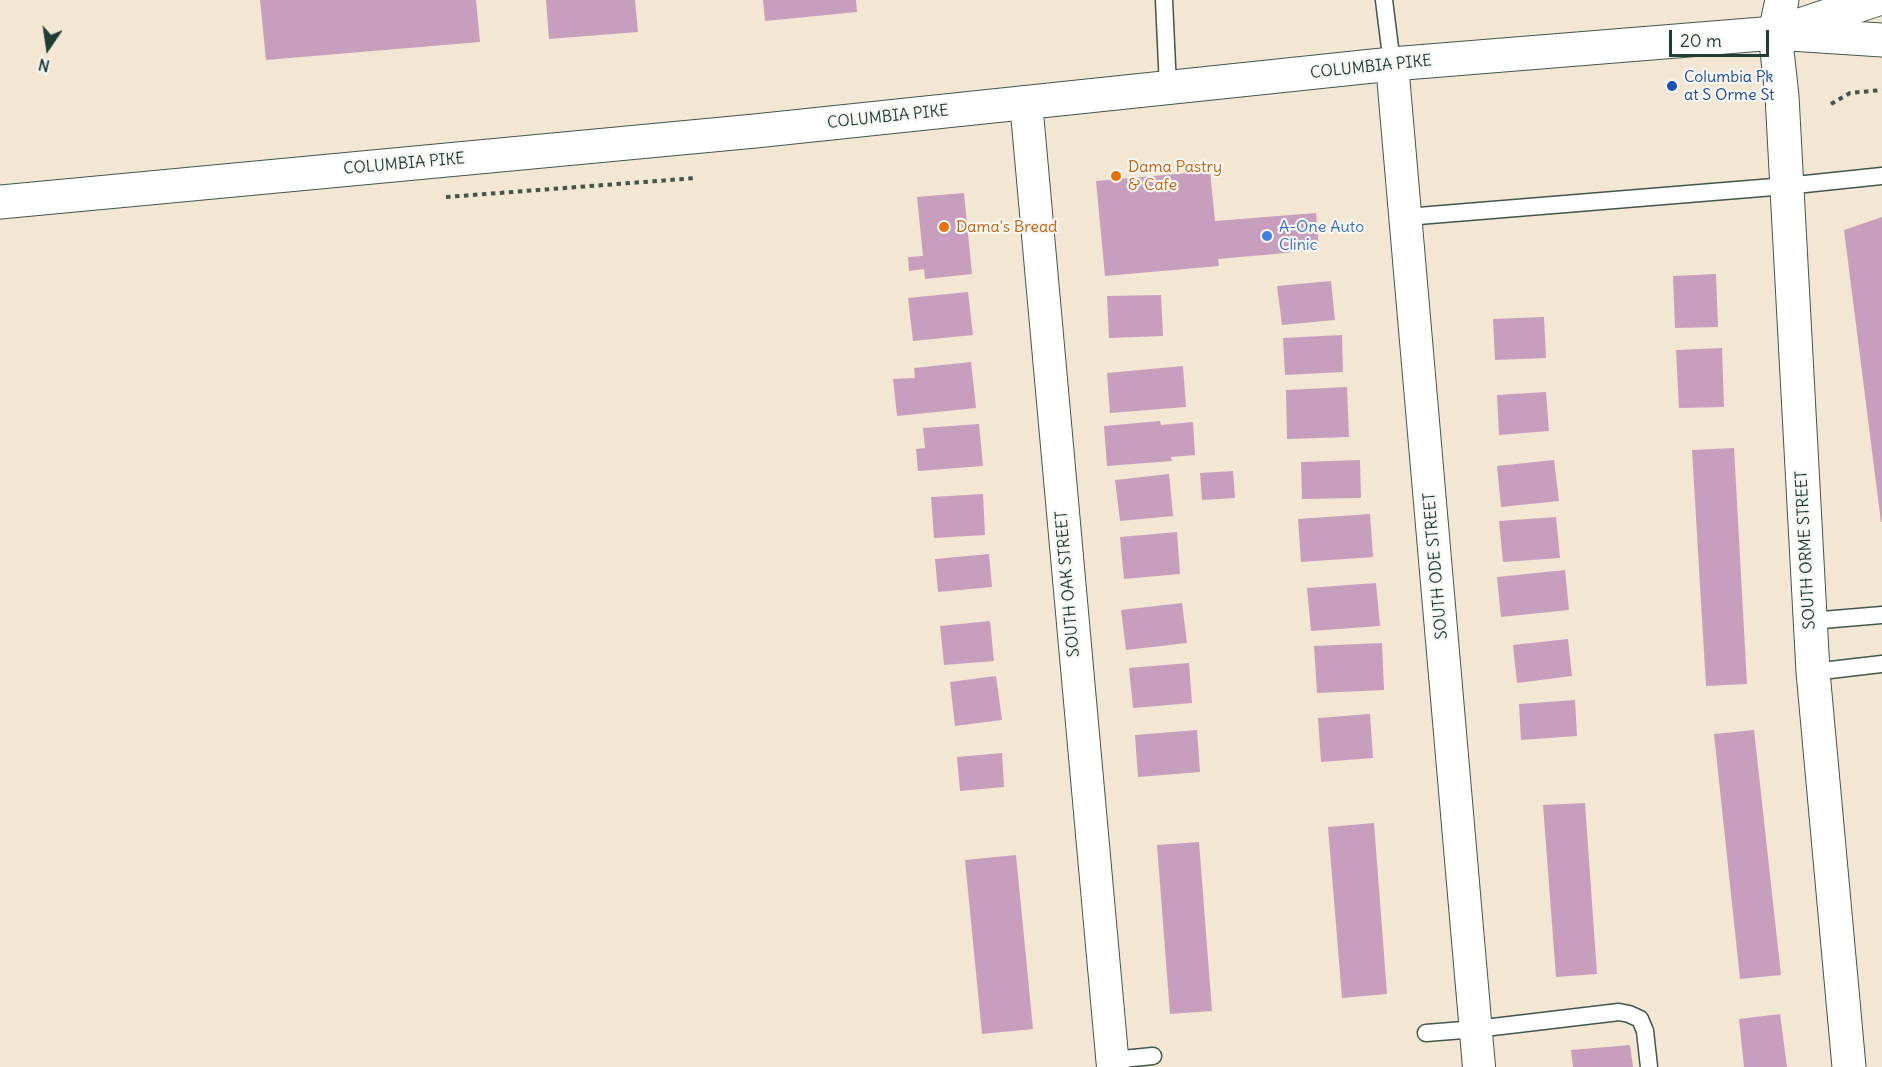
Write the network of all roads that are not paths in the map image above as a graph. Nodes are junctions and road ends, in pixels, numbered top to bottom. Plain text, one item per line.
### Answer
1 (1164, 0) edge
2 (1384, 0) edge
3 (1782, 0) edge
4 (1875, 0) edge
5 (1775, 33) junction
6 (1882, 40) edge
7 (1392, 64) junction
8 (1168, 87) junction
9 (1026, 102) junction
10 (1882, 176) edge
11 (1786, 186) junction
12 (0, 202) edge
13 (1406, 217) junction
14 (1882, 615) edge
15 (1810, 621) junction
16 (1882, 664) edge
17 (1813, 672) junction
18 (1476, 1029) junction
19 (1426, 1033) dead end
20 (1153, 1056) dead end
21 (1112, 1063) edge
22 (1479, 1067) edge
23 (1649, 1067) edge
24 (1849, 1067) edge

1 - 8 lane
2 - 7 lane
3 - 5 main road, SOUTH ORME STREET
4 - 5 main road, COLUMBIA PIKE
5 - 6 main road, COLUMBIA PIKE
5 - 7 main road, COLUMBIA PIKE
5 - 11 main road, SOUTH ORME STREET
7 - 8 main road, COLUMBIA PIKE
7 - 13 street, SOUTH ODE STREET
8 - 9 main road, COLUMBIA PIKE
9 - 12 main road, COLUMBIA PIKE
9 - 21 street, SOUTH OAK STREET
10 - 11 lane
11 - 13 lane
11 - 15 main road, SOUTH ORME STREET
13 - 18 street, SOUTH ODE STREET
14 - 15 lane
15 - 17 main road, SOUTH ORME STREET
16 - 17 lane
17 - 24 main road, SOUTH ORME STREET
18 - 19 lane
18 - 22 street, SOUTH ODE STREET
18 - 23 lane
20 - 21 lane

